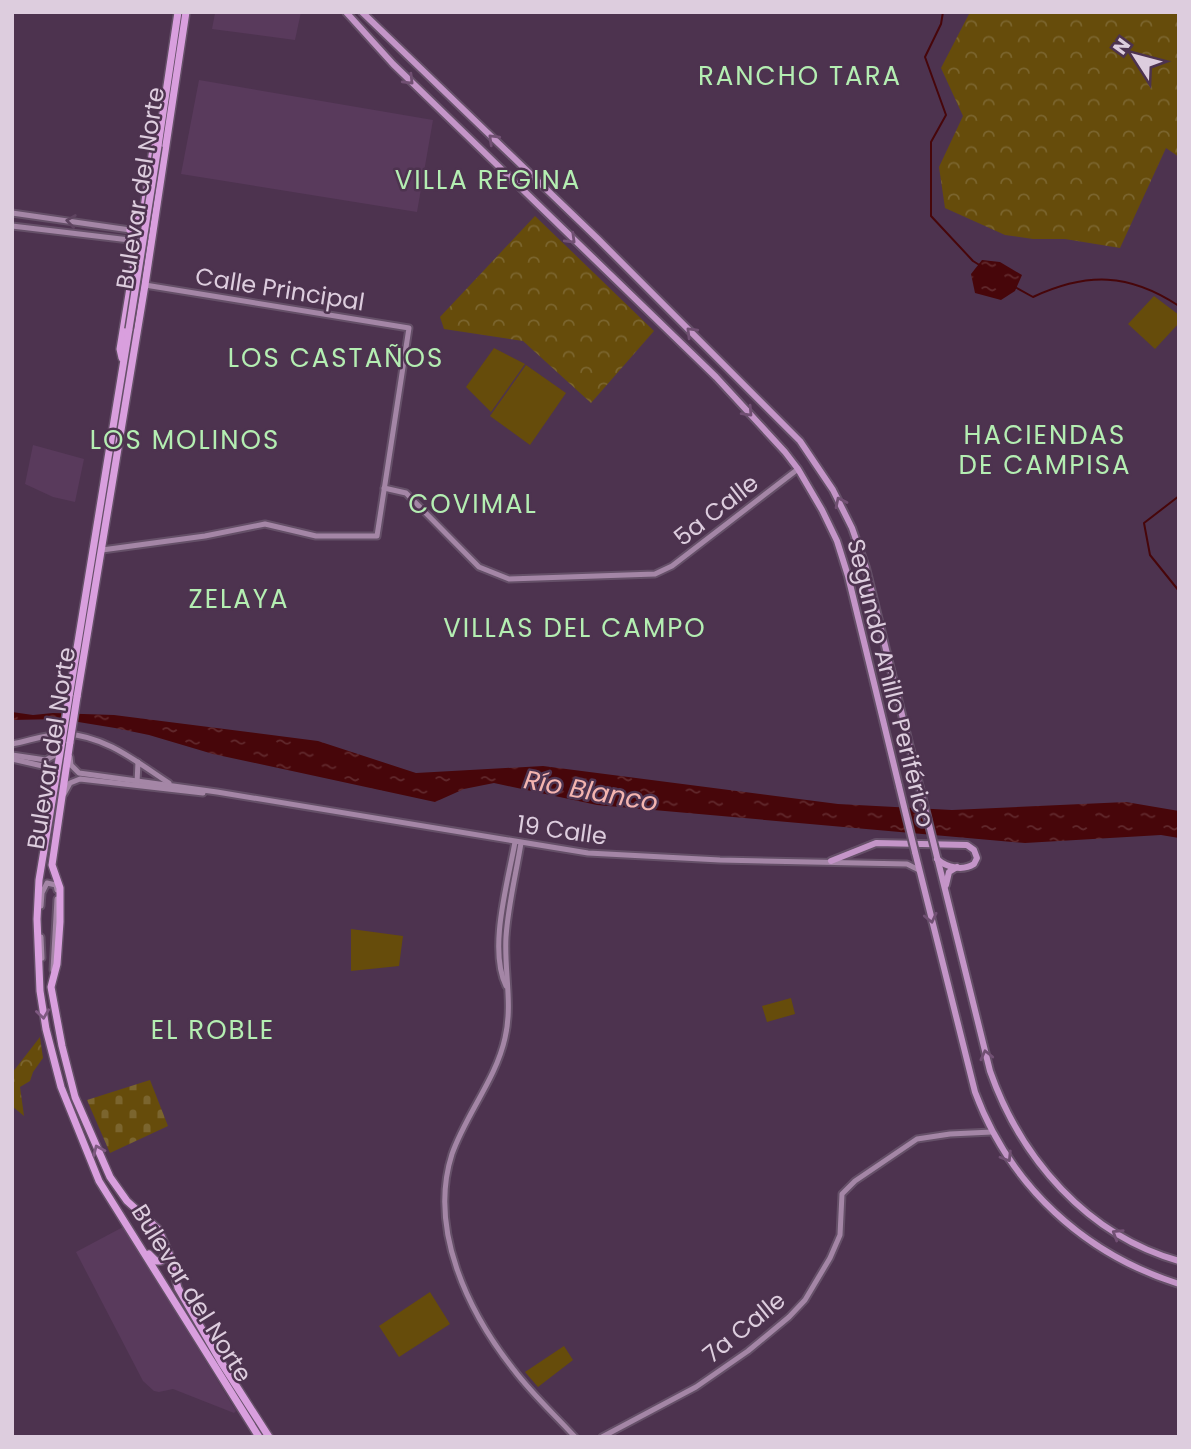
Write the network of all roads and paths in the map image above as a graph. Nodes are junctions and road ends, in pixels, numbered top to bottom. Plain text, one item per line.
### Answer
1 (178, 12) edge
2 (186, 12) edge
3 (346, 12) edge
4 (362, 12) edge
5 (403, 53) junction
6 (393, 64) junction
7 (159, 142) junction
8 (164, 157) junction
9 (12, 213) edge
10 (139, 220) junction
11 (152, 225) junction
12 (12, 226) edge
13 (130, 230) junction
14 (149, 237) junction
15 (129, 240) junction
16 (147, 248) junction
17 (136, 251) junction
18 (145, 285) junction
19 (135, 339) junction
20 (124, 364) junction
21 (725, 367) junction
22 (716, 377) junction
23 (734, 377) junction
24 (724, 387) junction
25 (798, 469) junction
26 (384, 488) junction
27 (102, 550) junction
28 (73, 697) junction
29 (16, 743) edge
30 (64, 751) junction
31 (12, 755) edge
32 (138, 762) junction
33 (48, 763) junction
34 (56, 782) junction
35 (137, 783) junction
36 (172, 785) junction
37 (217, 792) junction
38 (62, 797) junction
39 (518, 842) junction
40 (915, 853) junction
41 (937, 858) junction
42 (831, 861) junction
43 (907, 864) junction
44 (957, 867) junction
45 (919, 870) junction
46 (945, 890) junction
47 (51, 987) junction
48 (40, 991) junction
49 (60, 1084) junction
50 (992, 1132) junction
51 (110, 1177) junction
52 (1179, 1261) edge
53 (1179, 1284) edge
54 (259, 1437) edge
55 (269, 1437) edge
56 (575, 1437) edge
57 (602, 1437) edge

1 - 7 highway, Bulevar del Norte
2 - 8 highway, Bulevar del Norte
3 - 6 main road, Segundo Anillo Periférico
4 - 5 main road, Segundo Anillo Periférico
5 - 6 main road
21 -> 5 main road, Segundo Anillo Periférico
6 -> 22 main road, Segundo Anillo Periférico
7 - 10 highway
7 - 20 highway, Bulevar del Norte, bridge
8 - 11 highway
8 - 18 highway, Bulevar del Norte
13 -> 9 street
10 - 11 highway
10 - 13 highway
11 - 14 highway
12 - 15 street
13 - 14 street
14 - 15 street
14 - 16 highway
15 - 17 highway
16 - 17 highway
16 - 19 highway
17 - 20 highway
18 - 19 highway, Bulevar del Norte
18 - 26 street, Calle Principal
19 - 27 highway, Bulevar del Norte
20 - 28 highway, Bulevar del Norte
21 - 22 main road
21 - 23 main road, Segundo Anillo Periférico
22 - 24 main road, Segundo Anillo Periférico
23 - 24 main road
41 -> 23 main road, Segundo Anillo Periférico, bridge
24 -> 25 main road, Segundo Anillo Periférico
25 - 26 street, 5a Calle
25 - 40 main road, Segundo Anillo Periférico, bridge
26 - 27 street
27 - 28 highway, Bulevar del Norte
28 - 30 highway, Bulevar del Norte, bridge
29 - 31 street
29 - 32 street
30 - 33 street
30 - 34 highway, Bulevar del Norte
30 - 35 street, 19 Calle
30 - 38 highway, Bulevar del Norte
31 - 33 street
32 - 35 street
32 - 36 street
33 - 34 street
34 - 48 highway, Bulevar del Norte
35 - 36 street, 19 Calle
35 - 37 street, 19 Calle
35 - 38 street, 19 Calle
36 - 37 street, 19 Calle
37 - 39 street, 19 Calle
38 - 47 highway, Bulevar del Norte
39 - 42 street, 19 Calle
39 - 56 street
40 - 43 street
40 - 45 main road, Segundo Anillo Periférico
41 - 44 main road
41 - 46 main road, Segundo Anillo Periférico
42 - 43 street, 19 Calle
42 - 44 main road
43 - 45 street, 19 Calle
44 - 46 main road
45 -> 50 main road, Segundo Anillo Periférico
52 -> 46 main road, Segundo Anillo Periférico
47 - 48 street
51 -> 47 highway, Bulevar del Norte
48 -> 49 highway, Bulevar del Norte
49 - 51 highway
49 - 54 highway, Bulevar del Norte
50 -> 53 main road, Segundo Anillo Periférico
50 - 57 street, 7a Calle
51 - 55 highway, Bulevar del Norte

